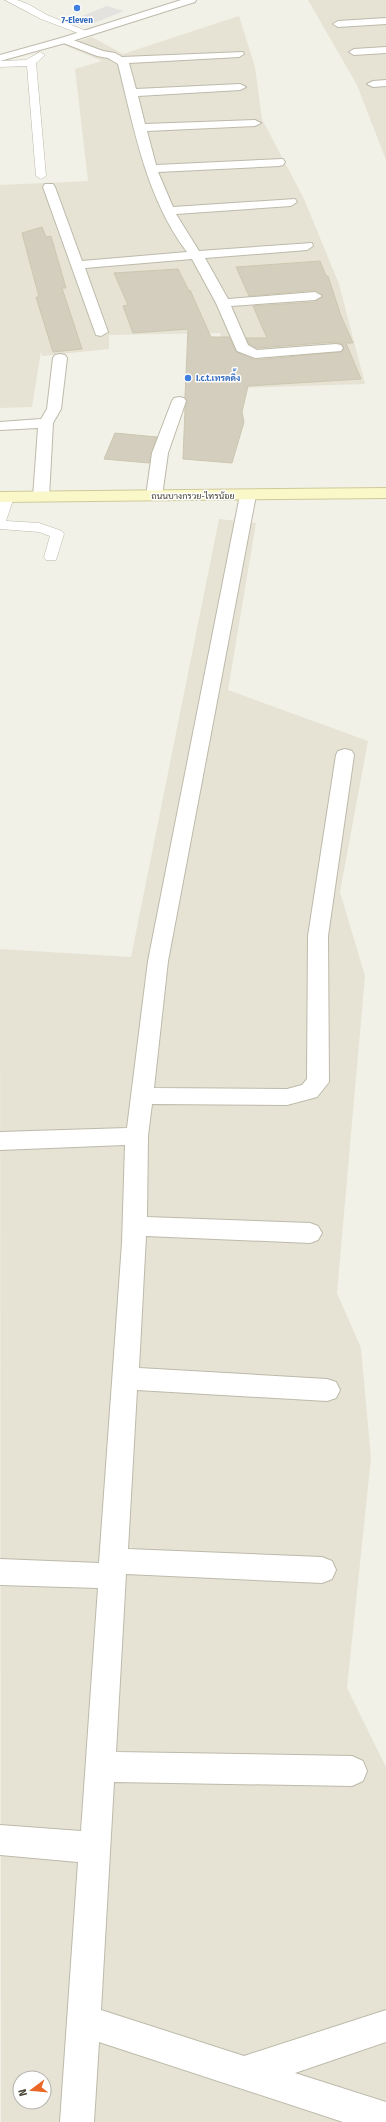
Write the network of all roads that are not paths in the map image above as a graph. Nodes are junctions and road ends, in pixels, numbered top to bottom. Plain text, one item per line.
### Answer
1 (9, 0) edge
2 (190, 0) edge
3 (386, 21) edge
4 (338, 24) dead end
5 (82, 34) junction
6 (65, 40) junction
7 (35, 48) junction
8 (386, 50) edge
9 (354, 52) dead end
10 (238, 54) dead end
11 (116, 57) junction
12 (0, 58) edge
13 (31, 62) junction
14 (0, 64) edge
15 (374, 84) dead end
16 (386, 84) edge
17 (240, 87) dead end
18 (131, 93) junction
19 (255, 123) dead end
20 (140, 128) junction
21 (280, 162) dead end
22 (151, 169) junction
23 (45, 182) joint
24 (291, 202) dead end
25 (168, 210) junction
26 (307, 246) dead end
27 (196, 255) junction
28 (77, 265) junction
29 (315, 296) dead end
30 (223, 303) junction
31 (101, 332) dead end
32 (336, 348) dead end
33 (60, 358) dead end
34 (179, 401) dead end
35 (46, 423) junction
36 (0, 426) edge
37 (386, 493) edge
38 (154, 496) junction
39 (248, 496) junction
40 (3, 497) edge
41 (41, 497) junction
42 (0, 520) edge
43 (0, 524) edge
44 (51, 557) dead end
45 (345, 755) dead end
46 (142, 1096) junction
47 (137, 1136) junction
48 (0, 1140) edge
49 (135, 1226) junction
50 (310, 1233) dead end
51 (125, 1378) junction
52 (327, 1390) dead end
53 (113, 1569) junction
54 (322, 1570) dead end
55 (0, 1572) edge
56 (100, 1766) junction
57 (352, 1771) dead end
58 (0, 1840) edge
59 (95, 1848) junction
60 (84, 2022) junction
61 (386, 2026) edge
62 (244, 2073) junction
63 (386, 2119) edge
64 (77, 2122) edge

1 - 5 lane
2 - 5 street
3 - 4 street
5 - 6 street
5 - 11 street
6 - 7 street
6 - 11 street
7 - 12 street
7 - 13 lane
8 - 9 street
10 - 11 street
11 - 18 street
13 - 14 lane
13 - 23 lane
15 - 16 street
17 - 18 street
18 - 20 street
19 - 20 street
20 - 22 street
21 - 22 street
22 - 25 street
23 - 28 street
24 - 25 street
25 - 27 street
26 - 27 street
27 - 28 street
27 - 30 street
28 - 31 street
29 - 30 street
30 - 32 street
33 - 35 street
34 - 38 street
35 - 36 street
35 - 41 street
37 - 39 main road, ถนนบางกรวย-ไทรน้อย
38 - 39 main road, ถนนบางกรวย-ไทรน้อย
38 - 41 main road, ถนนบางกรวย-ไทรน้อย
39 - 46 street
40 - 41 main road, ถนนบางกรวย-ไทรน้อย
40 - 42 lane
43 - 44 lane
45 - 46 street
46 - 47 street
47 - 48 street
47 - 49 street
49 - 50 street
49 - 51 street
51 - 52 street
51 - 53 street
53 - 54 street
53 - 55 street
53 - 56 street
56 - 57 street
56 - 59 street
58 - 59 street
59 - 60 street
60 - 62 street
60 - 64 street
61 - 62 street
62 - 63 street

